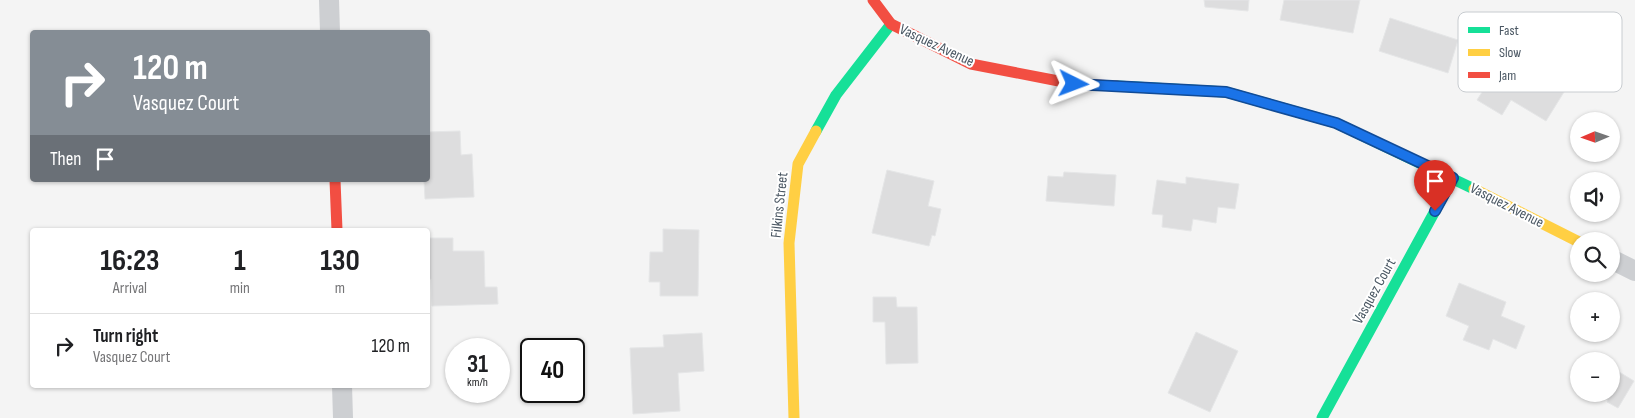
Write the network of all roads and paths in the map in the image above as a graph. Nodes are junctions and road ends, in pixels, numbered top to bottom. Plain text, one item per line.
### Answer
1 (329, 0) edge
2 (873, 0) edge
3 (891, 24) junction
4 (330, 30) edge
5 (1453, 178) junction
6 (335, 182) edge
7 (337, 228) edge
8 (1570, 237) edge
9 (1620, 264) edge
10 (1635, 271) edge
11 (342, 388) edge
12 (343, 418) edge
13 (794, 418) edge
14 (1322, 418) edge

1 - 4 street
2 - 3 street, Vasquez Avenue
3 - 5 street, Vasquez Avenue
3 - 13 street, Filkins Street
5 - 8 street, Vasquez Avenue
5 - 14 street, Vasquez Court
6 - 7 street
9 - 10 street
11 - 12 street

